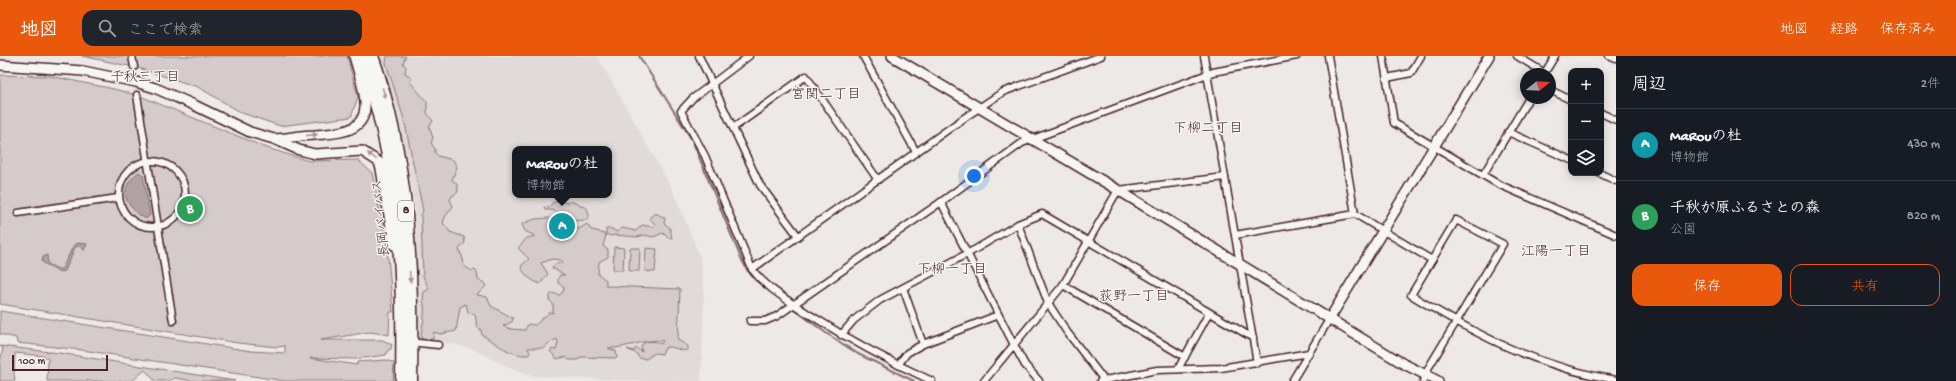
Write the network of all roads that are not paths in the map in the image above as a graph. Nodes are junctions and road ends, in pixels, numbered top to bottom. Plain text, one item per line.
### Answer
1 (132, 56) edge
2 (354, 56) edge
3 (361, 56) edge
4 (372, 56) edge
5 (699, 56) edge
6 (749, 56) edge
7 (863, 56) edge
8 (892, 56) edge
9 (1101, 56) edge
10 (1204, 56) edge
11 (1297, 56) edge
12 (1328, 56) edge
13 (1383, 56) edge
14 (1421, 56) edge
15 (1489, 56) edge
16 (1517, 56) edge
17 (1555, 56) edge
18 (1609, 56) edge
19 (1092, 58) edge
20 (1616, 58) edge
21 (0, 65) edge
22 (134, 67) dead end
23 (1536, 68) edge
24 (1547, 68) edge
25 (1207, 74) junction
26 (1387, 78) junction
27 (712, 84) junction
28 (1556, 93) edge
29 (137, 95) dead end
30 (1568, 99) edge
31 (1525, 104) edge
32 (979, 108) junction
33 (1604, 114) edge
34 (1616, 120) edge
35 (733, 128) junction
36 (1508, 132) junction
37 (274, 139) junction
38 (1031, 139) junction
39 (1434, 145) junction
40 (916, 152) junction
41 (1568, 159) edge
42 (147, 160) junction
43 (1483, 175) junction
44 (1604, 175) edge
45 (1225, 177) junction
46 (878, 180) junction
47 (1616, 181) edge
48 (1118, 190) junction
49 (118, 198) junction
50 (941, 202) junction
51 (18, 213) dead end
52 (1355, 214) junction
53 (1018, 224) junction
54 (158, 227) junction
55 (1383, 231) junction
56 (1235, 235) junction
57 (1616, 235) edge
58 (798, 236) junction
59 (1088, 241) junction
60 (967, 254) junction
61 (1432, 260) junction
62 (1240, 266) junction
63 (752, 269) junction
64 (1063, 285) junction
65 (402, 288) junction
66 (903, 288) junction
67 (1048, 303) junction
68 (793, 304) junction
69 (1209, 313) junction
70 (998, 315) junction
71 (1330, 318) junction
72 (173, 321) dead end
73 (750, 321) dead end
74 (1456, 323) junction
75 (841, 335) junction
76 (1253, 338) junction
77 (418, 343) dead end
78 (923, 344) junction
79 (438, 345) dead end
80 (1014, 345) junction
81 (1309, 353) junction
82 (1185, 357) junction
83 (1257, 362) junction
84 (898, 365) junction
85 (1178, 369) junction
86 (407, 376) edge
87 (1425, 378) edge
88 (1616, 380) edge
89 (932, 381) edge
90 (984, 381) edge
91 (1039, 381) edge
92 (1102, 381) edge
93 (1292, 381) edge
94 (1438, 381) edge

1 - 22 street
37 -> 2 street
3 - 65 highway, 長岡バイパス / 8
4 -> 86 highway, 長岡バイパス / 8
5 - 27 street
6 - 27 street
7 - 40 street
8 - 32 street
9 - 19 street
10 - 25 street
11 - 25 street
12 - 52 street
13 - 26 street
14 - 26 street
15 - 39 street
16 - 23 street
17 - 24 street
18 - 20 street
19 - 32 street
21 - 37 street
25 - 38 street
25 - 45 street
26 - 39 street
27 - 35 street
27 - 63 street
28 - 30 street
29 - 42 street
31 - 36 street
32 - 38 street
32 - 40 street
33 - 34 street
35 - 46 street
35 - 58 street
36 - 41 street
36 - 43 street
65 -> 37 street
38 - 48 street
38 - 50 street
39 - 43 street
39 - 55 street
40 - 46 street
42 - 49 street
42 - 54 street
42 - 54 street
43 - 57 street
44 - 47 street
45 - 48 street
45 - 56 street
46 - 58 street
48 - 59 street
48 - 62 street
49 - 51 street
49 - 54 street
50 - 60 street
50 - 68 street
52 - 55 street
52 - 56 street
53 - 59 street
53 - 60 street
53 - 67 street
54 - 72 street
55 - 61 street
55 - 71 street
56 - 62 street
58 - 63 street
59 - 64 street
59 - 69 street
60 - 66 street
60 - 70 street
61 - 74 street
61 - 74 street
62 - 71 street
62 - 76 street
63 - 68 street
64 - 67 street
64 - 82 street
65 - 86 highway, 長岡バイパス / 8
66 - 75 street
66 - 78 street
67 - 80 street
67 - 92 street
68 - 73 street
68 - 75 street
69 - 76 street
69 - 82 street
70 - 78 street
70 - 80 street
71 - 81 street
71 - 87 street
74 - 87 street
74 - 88 street
75 - 84 street
76 - 83 street
77 - 79 street
78 - 84 street
80 - 90 street
80 - 91 street
81 - 83 street
81 - 93 street
82 - 85 street
83 - 85 street
84 - 89 street
85 - 92 street
87 - 94 street

